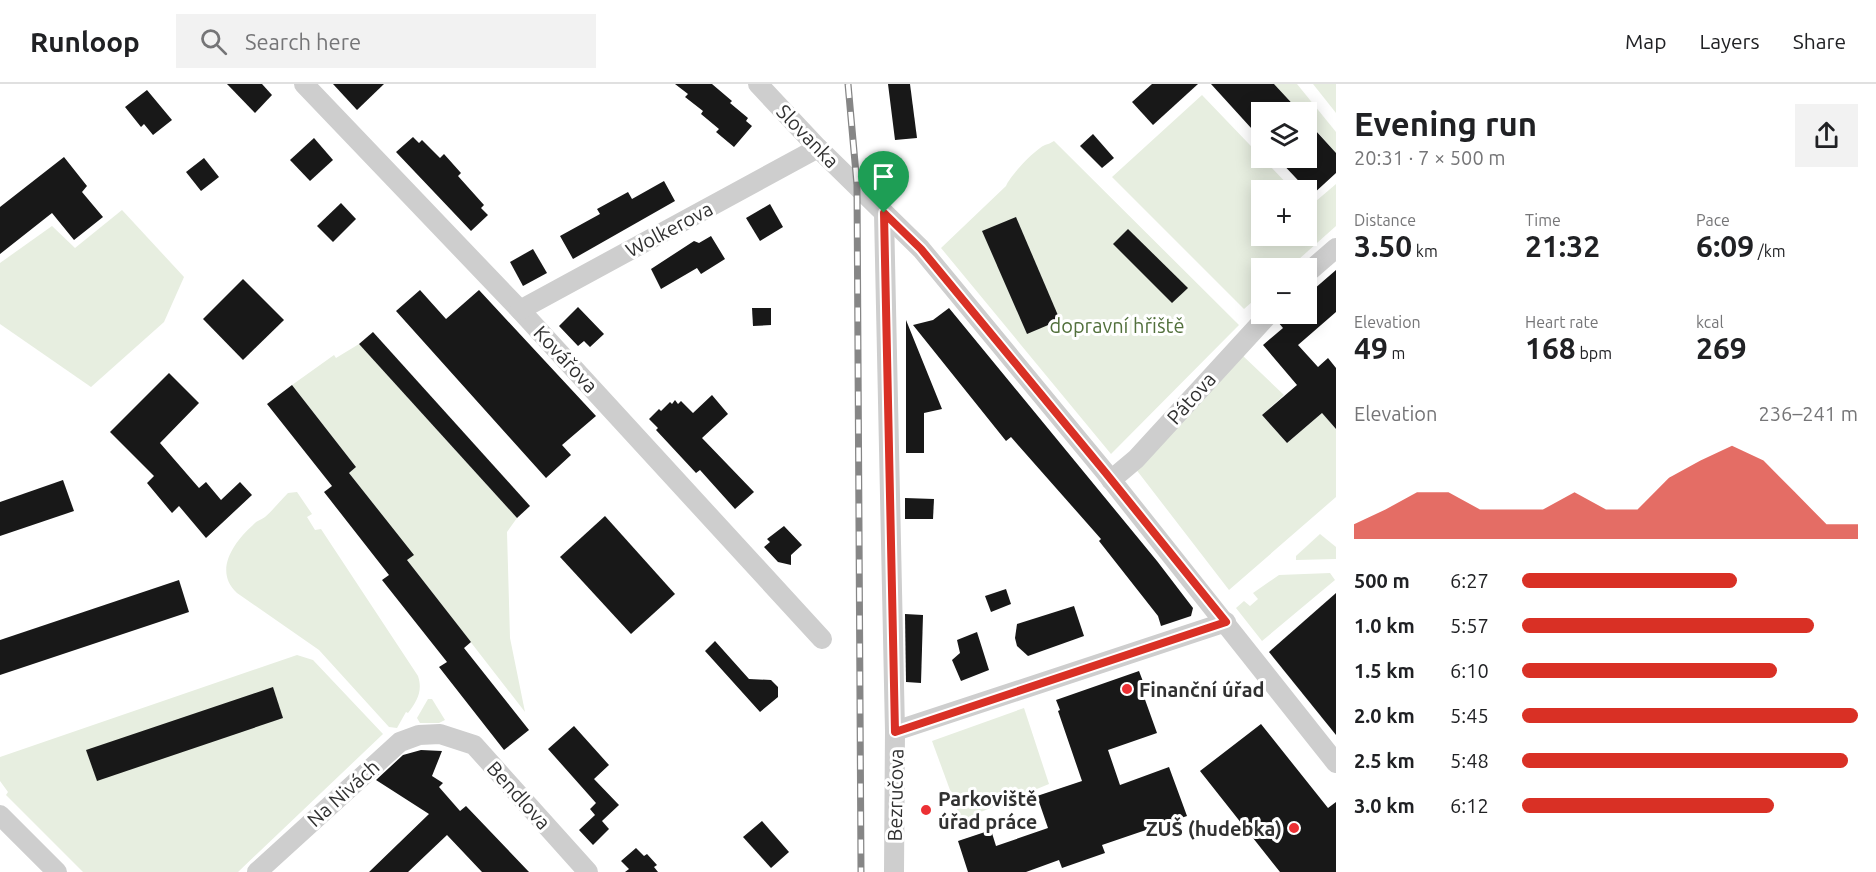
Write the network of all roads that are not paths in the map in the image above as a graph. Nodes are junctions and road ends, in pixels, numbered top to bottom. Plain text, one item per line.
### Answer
1 (304, 84) edge
2 (758, 84) edge
3 (818, 148) junction
4 (884, 213) junction
5 (1336, 248) edge
6 (1317, 264) edge
7 (520, 309) junction
8 (1260, 324) edge
9 (1111, 480) junction
10 (1226, 622) junction
11 (822, 639) dead end
12 (895, 732) junction
13 (440, 734) joint
14 (1336, 763) edge
15 (0, 815) edge
16 (57, 872) edge
17 (257, 872) edge
18 (588, 872) edge
19 (894, 872) edge

1 - 7 street, Kovářova
2 - 3 street, Slovanka
3 - 4 street, Slovanka
3 - 7 street, Wolkerova
4 - 9 street, Slovanka
4 - 12 street, Bezručova
5 - 6 street
7 - 11 street, Kovářova
8 - 9 street, Pátova
9 - 10 street, Slovanka
10 - 12 street
10 - 14 street, Slovanka
12 - 19 street, Bezručova
13 - 17 street, Na Nivách
13 - 18 street, Bendlova
15 - 16 street

